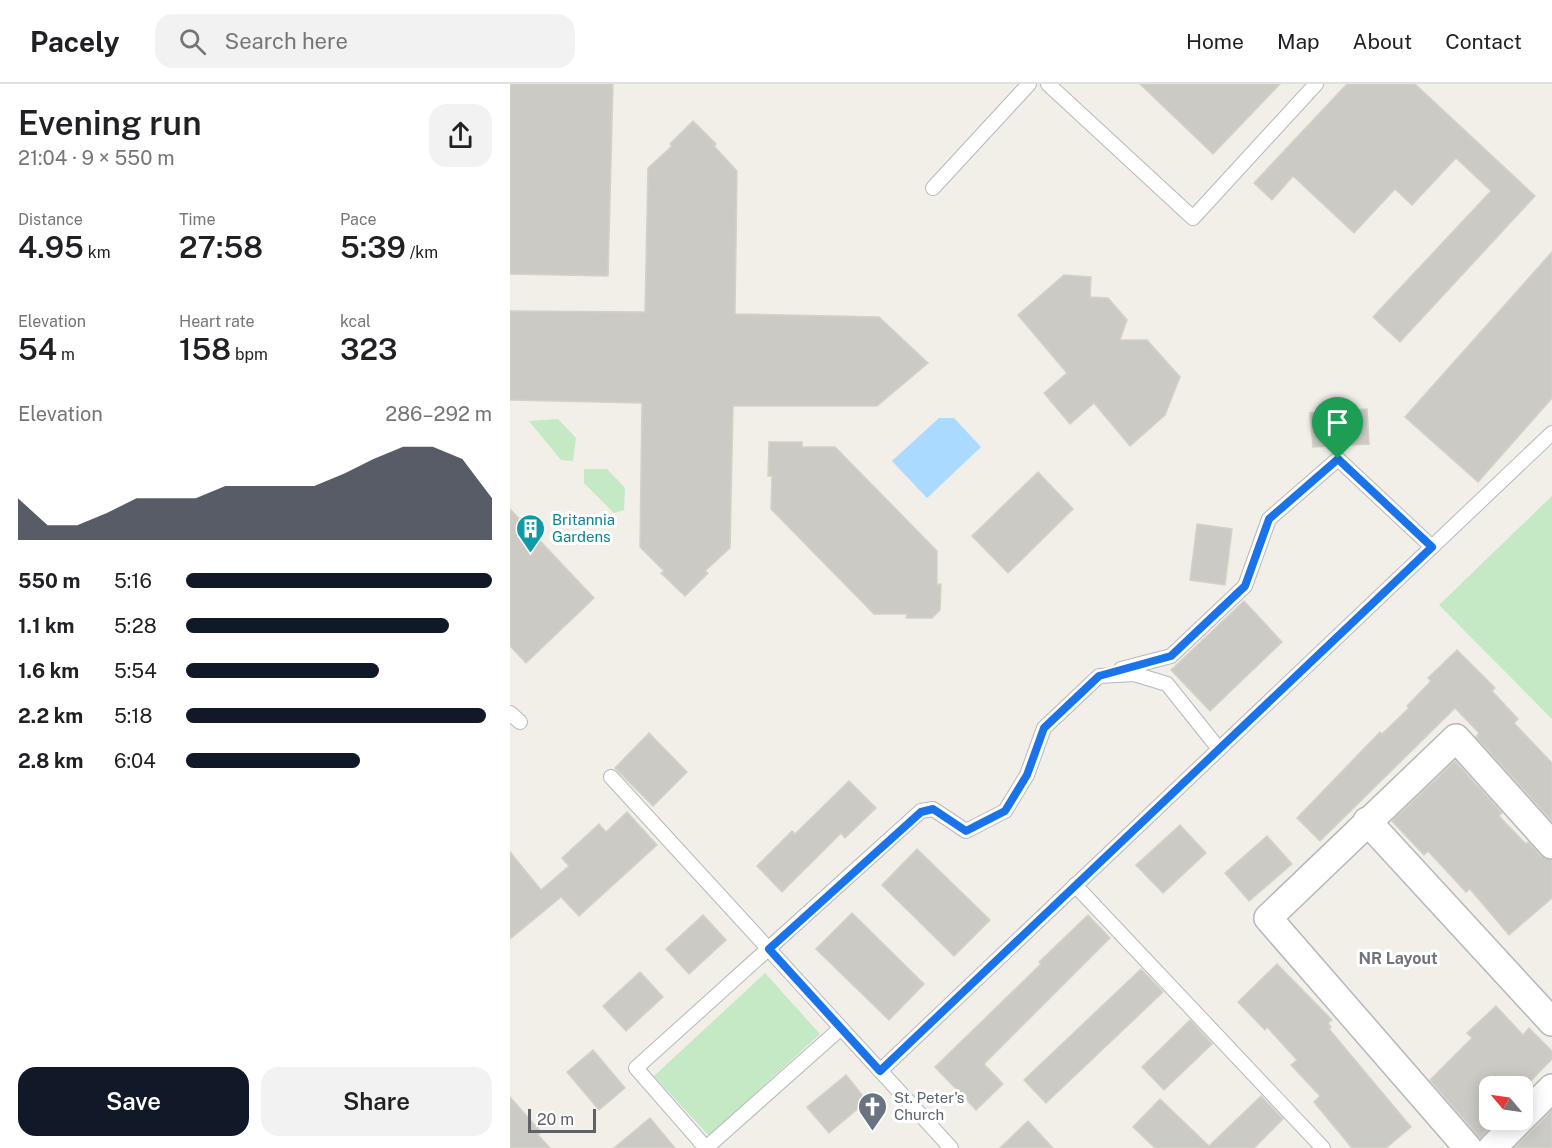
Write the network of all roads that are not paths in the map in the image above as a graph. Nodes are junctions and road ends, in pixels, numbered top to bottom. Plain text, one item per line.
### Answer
1 (1029, 84) edge
2 (1048, 84) edge
3 (1316, 84) edge
4 (933, 188) dead end
5 (1552, 433) edge
6 (1432, 547) junction
7 (1099, 676) junction
8 (1219, 749) junction
9 (611, 777) dead end
10 (1367, 821) junction
11 (1552, 845) edge
12 (1075, 885) junction
13 (769, 949) junction
14 (1552, 1022) edge
15 (841, 1028) junction
16 (880, 1071) junction
17 (1552, 1088) edge
18 (1533, 1107) edge
19 (1510, 1130) edge
20 (706, 1148) edge
21 (951, 1148) edge
22 (1323, 1148) edge
23 (1468, 1148) edge
24 (1492, 1148) edge

1 - 4 lane
2 - 3 lane
5 - 6 lane
6 - 7 lane
6 - 8 lane
7 - 8 lane
7 - 13 lane
8 - 12 lane
9 - 13 lane
10 - 11 street
10 - 14 street
10 - 23 street
12 - 16 lane
12 - 22 lane
13 - 15 lane
13 - 20 lane
15 - 16 lane
15 - 20 lane
16 - 21 lane
17 - 18 street
19 - 24 street

